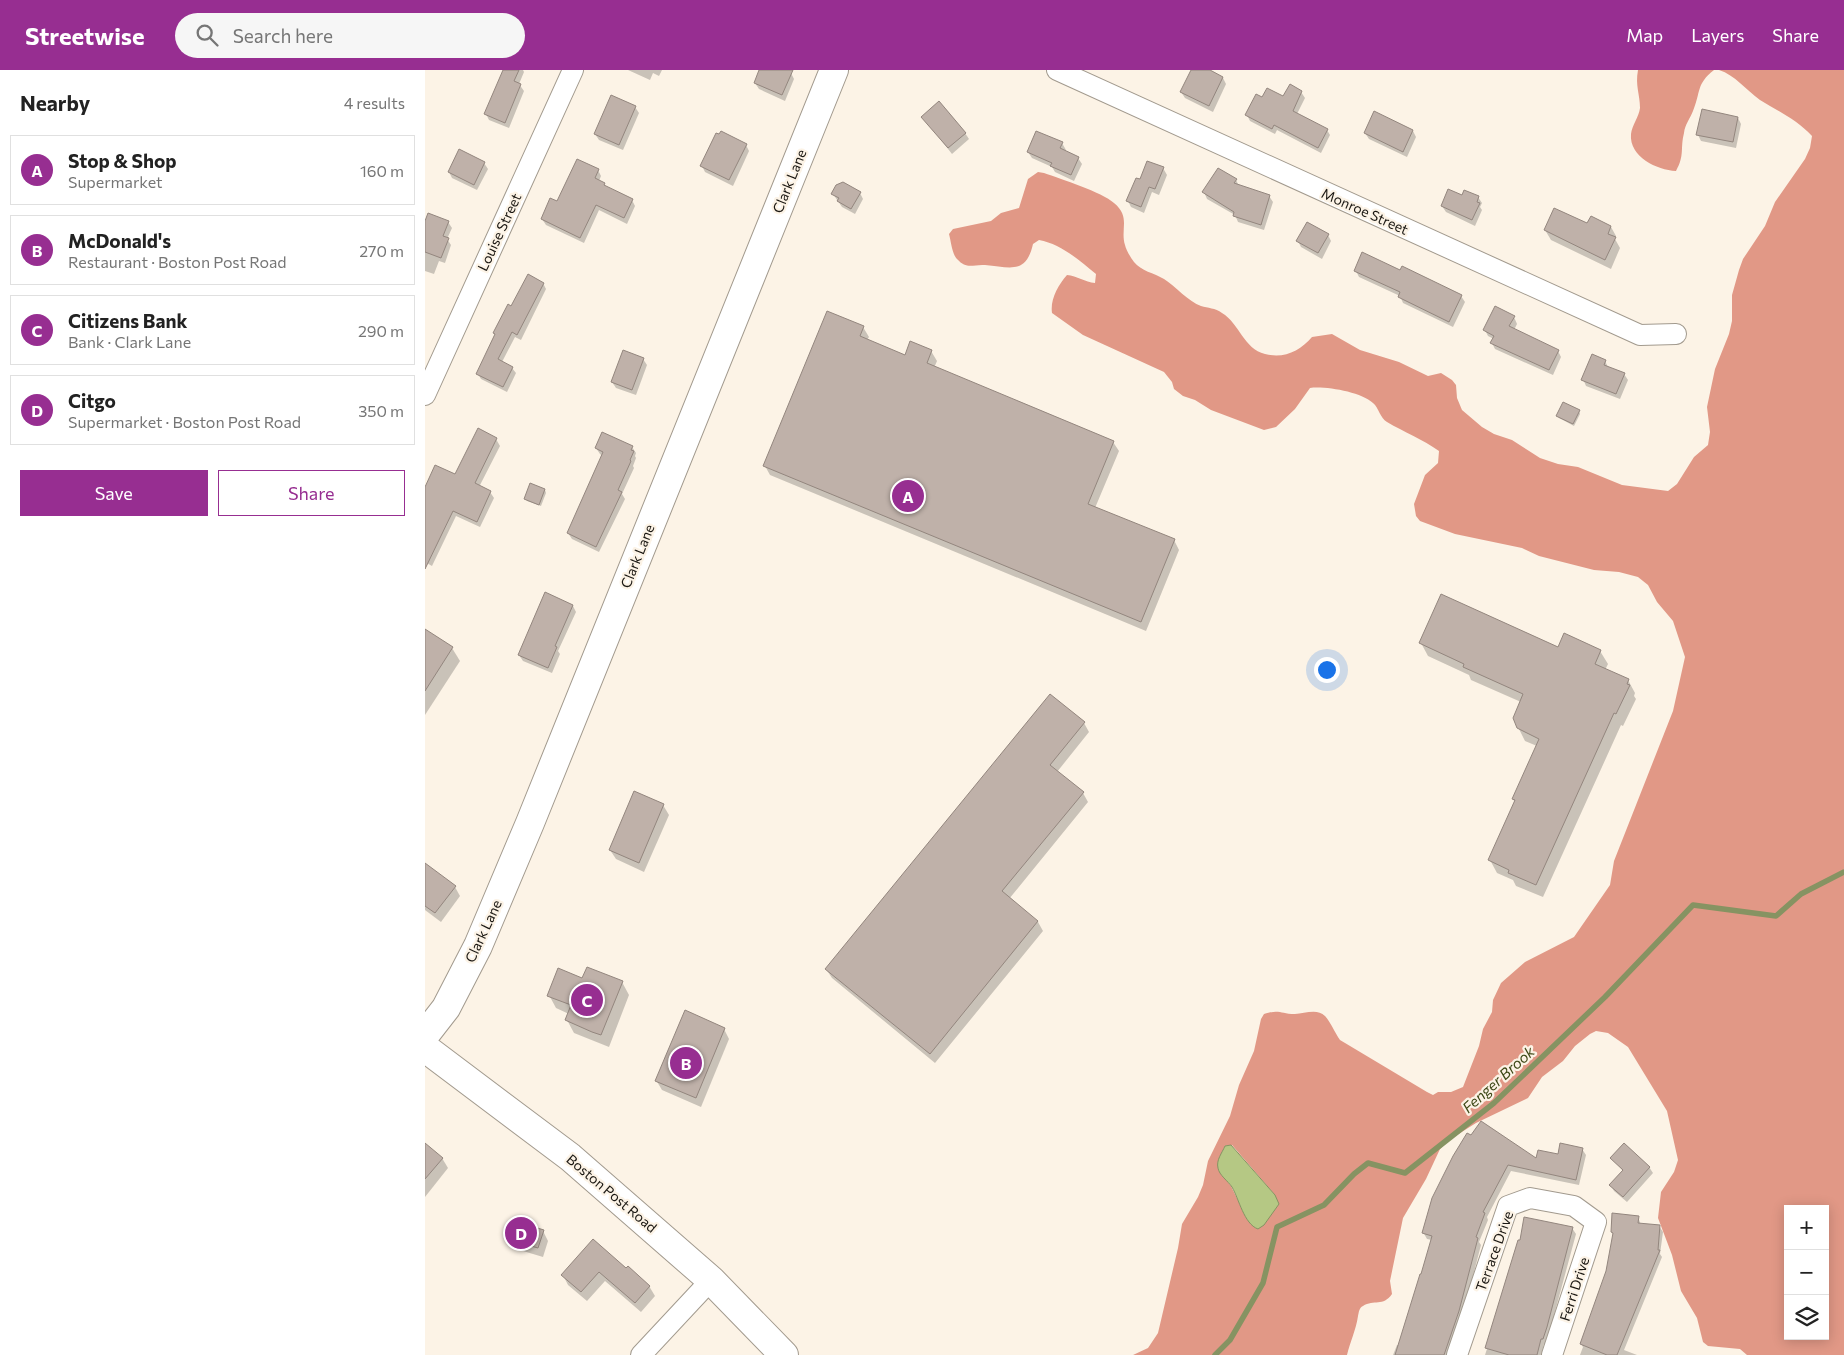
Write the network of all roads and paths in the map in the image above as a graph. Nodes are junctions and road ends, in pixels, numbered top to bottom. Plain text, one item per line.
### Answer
1 (573, 70) edge
2 (834, 70) edge
3 (1057, 70) edge
4 (1677, 334) dead end
5 (425, 395) edge
6 (425, 1035) edge
7 (425, 1048) edge
8 (1596, 1222) joint
9 (711, 1280) junction
10 (641, 1355) edge
11 (784, 1355) edge
12 (1457, 1355) edge
13 (1553, 1355) edge

1 - 5 street, Louise Street
2 - 6 main road, Clark Lane
3 - 4 street, Monroe Street
7 - 9 main road, Boston Post Road
8 - 12 street, Terrace Drive
8 - 13 street, Ferri Drive
9 - 10 street
9 - 11 main road, Boston Post Road

